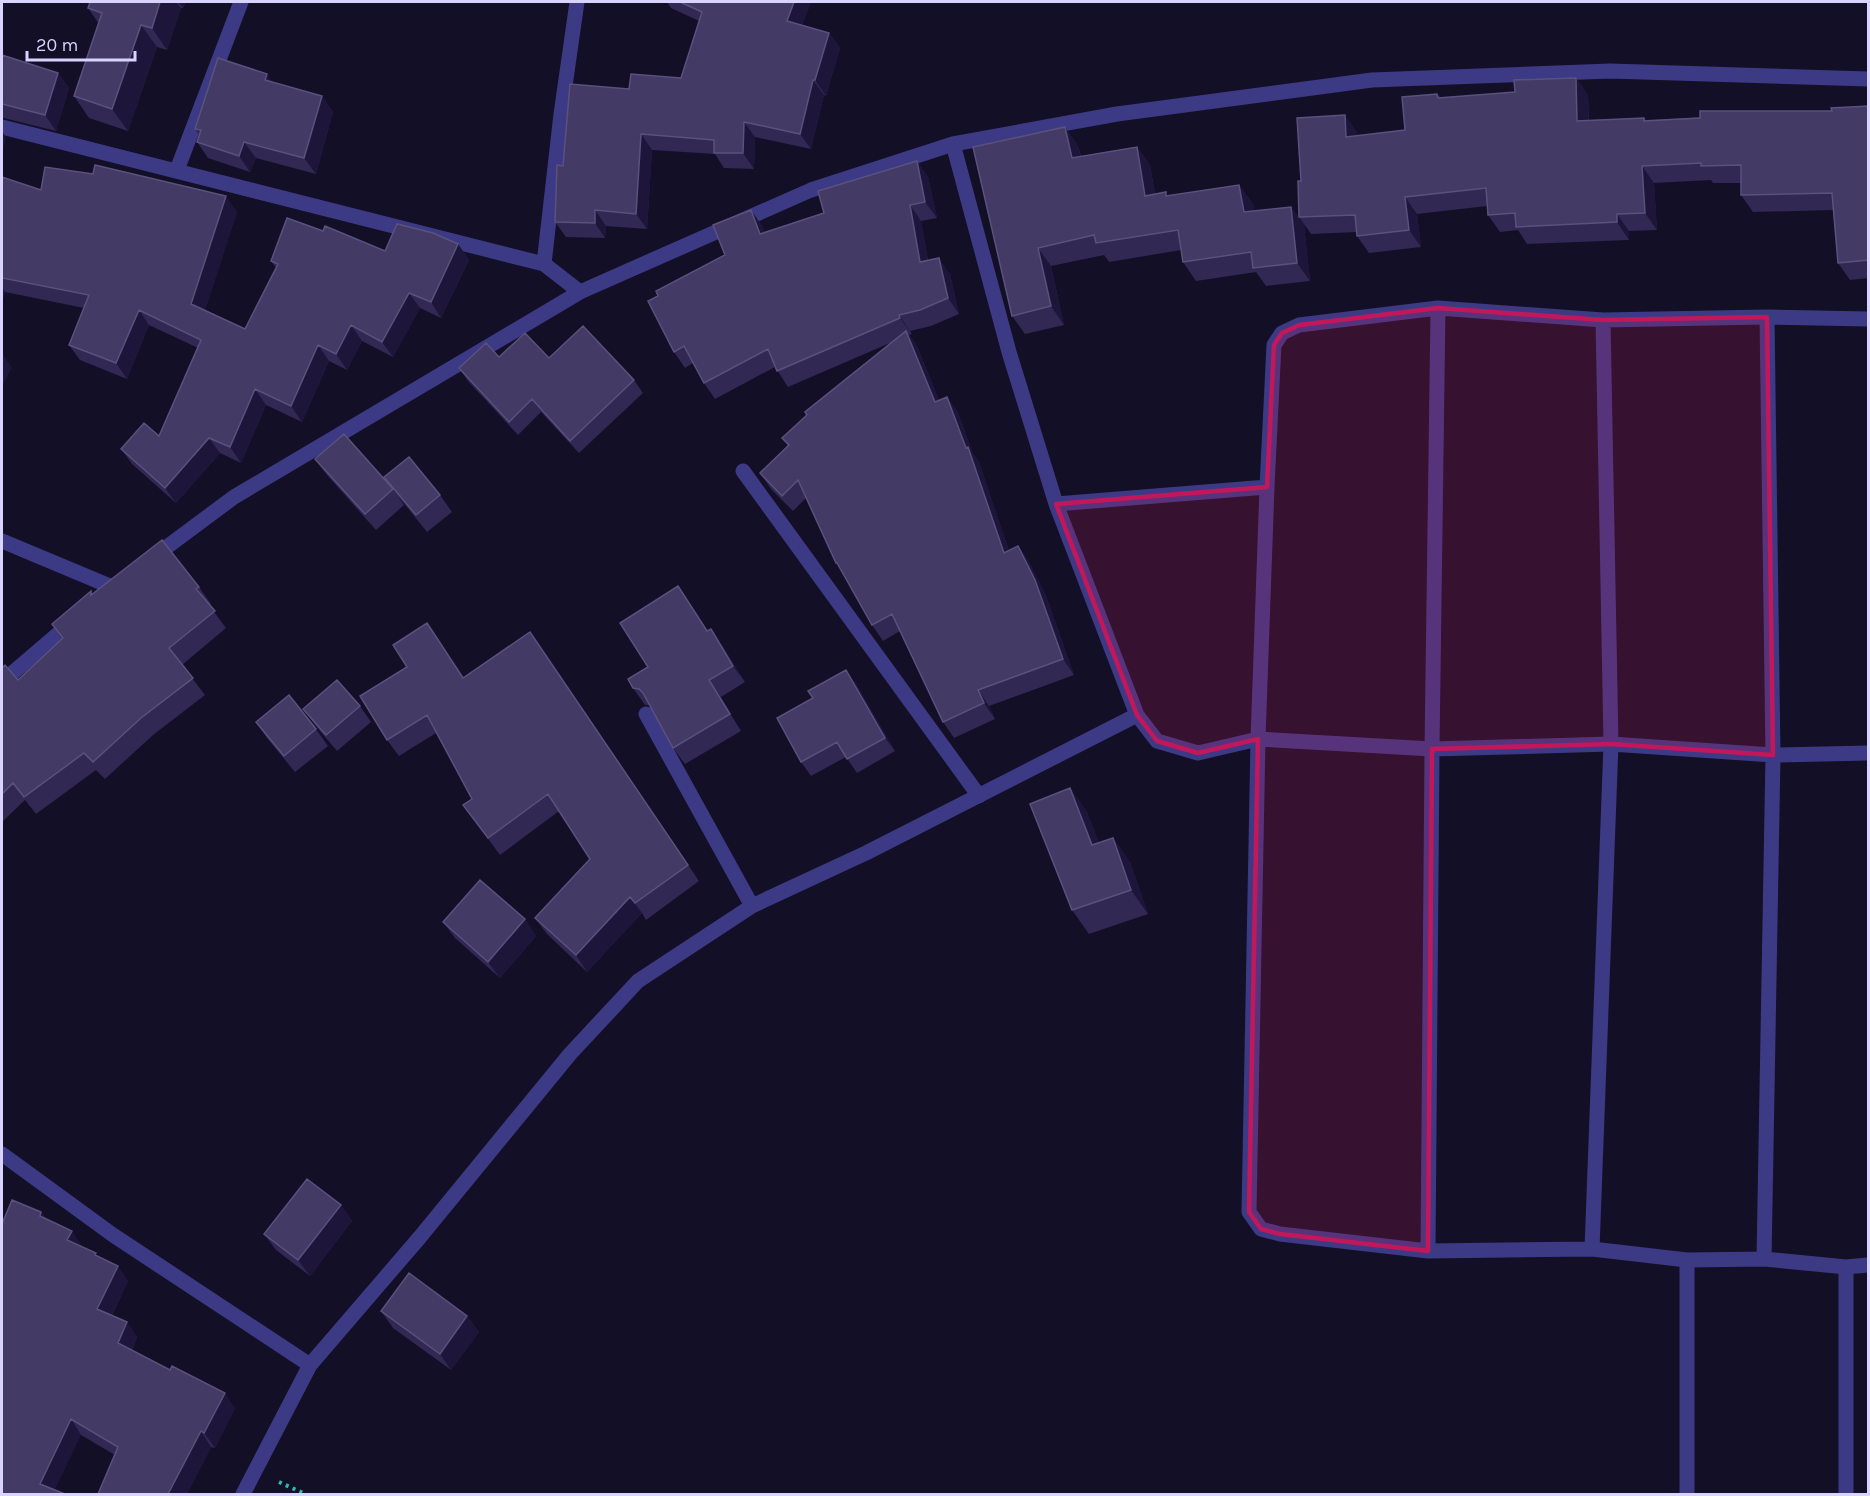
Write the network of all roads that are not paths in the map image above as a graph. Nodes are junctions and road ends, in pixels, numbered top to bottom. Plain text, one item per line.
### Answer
1 (241, 2) edge
2 (577, 2) edge
3 (1869, 80) edge
4 (2, 127) edge
5 (953, 144) junction
6 (177, 170) junction
7 (544, 264) junction
8 (580, 292) junction
9 (1438, 309) junction
10 (1767, 316) junction
11 (1869, 319) edge
12 (1603, 320) junction
13 (743, 471) dead end
14 (1267, 487) junction
15 (1056, 504) junction
16 (2, 541) edge
17 (140, 567) edge
18 (113, 587) edge
19 (87, 609) edge
20 (2, 682) edge
21 (646, 714) edge
22 (1137, 715) junction
23 (1258, 739) junction
24 (1611, 744) junction
25 (1432, 749) junction
26 (1869, 753) edge
27 (1773, 755) junction
28 (979, 796) junction
29 (752, 906) junction
30 (2, 1154) edge
31 (1592, 1249) junction
32 (1428, 1251) junction
33 (1764, 1259) junction
34 (1687, 1260) junction
35 (1869, 1264) edge
36 (1846, 1267) junction
37 (310, 1365) junction
38 (243, 1494) edge
39 (1687, 1494) edge
40 (1846, 1494) edge

1 - 6 street
2 - 7 street
3 - 5 street
4 - 6 street
5 - 8 street
5 - 15 street
6 - 7 street
7 - 8 street
8 - 17 street
9 - 12 street
9 - 14 street
9 - 25 street
10 - 11 street
10 - 12 street
10 - 27 street
12 - 24 street
13 - 28 street
14 - 15 street
14 - 23 street
15 - 22 street
16 - 18 street
19 - 20 street
21 - 29 street
22 - 23 street
22 - 28 street
23 - 25 street
23 - 32 street
24 - 25 street
24 - 27 street
24 - 31 street
25 - 32 street
26 - 27 street
27 - 33 street
28 - 29 street
29 - 37 street
30 - 37 street
31 - 32 street
31 - 34 street
33 - 34 street
33 - 36 street
34 - 39 street
35 - 36 street
36 - 40 street
37 - 38 street

